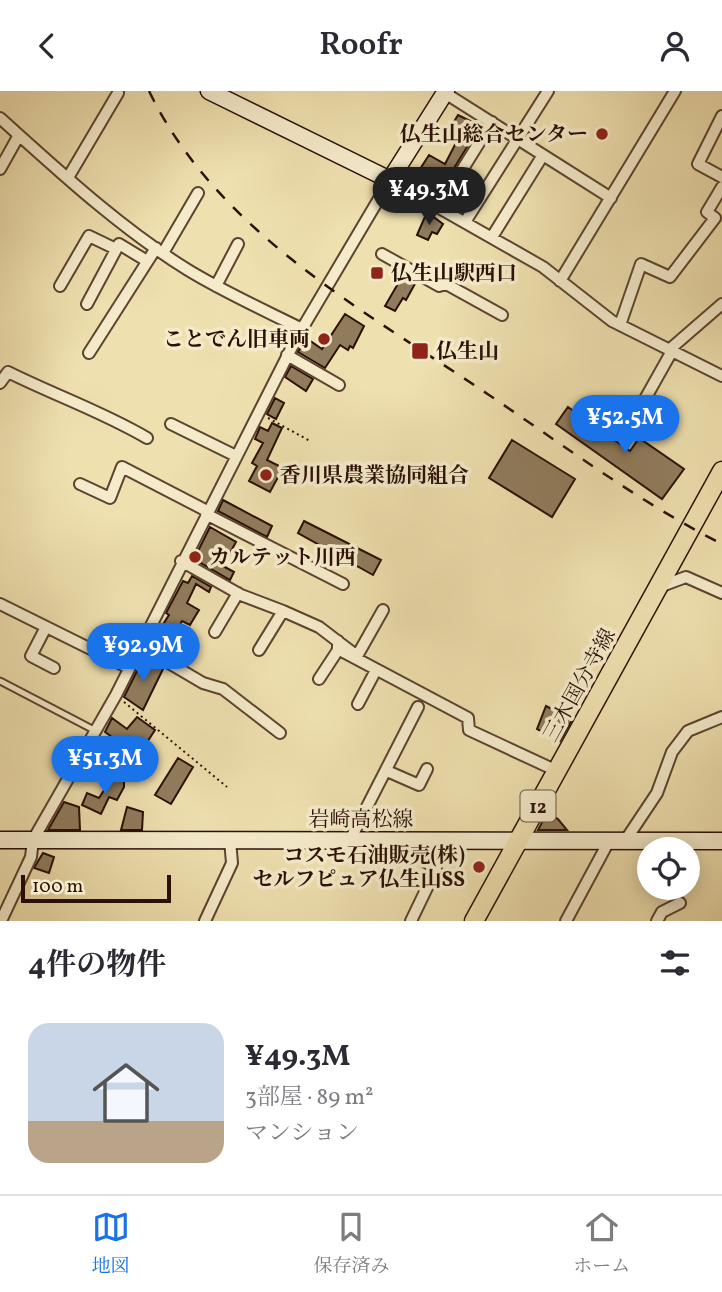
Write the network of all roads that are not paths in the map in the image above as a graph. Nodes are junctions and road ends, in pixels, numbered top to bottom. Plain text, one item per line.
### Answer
1 (209, 91) edge
2 (548, 91) edge
3 (675, 91) edge
4 (446, 92) edge
5 (118, 93) dead end
6 (722, 116) edge
7 (0, 118) edge
8 (492, 122) junction
9 (19, 135) junction
10 (518, 139) junction
11 (543, 155) junction
12 (0, 169) edge
13 (69, 176) junction
14 (722, 177) edge
15 (390, 180) junction
16 (722, 187) edge
17 (198, 193) dead end
18 (611, 198) junction
19 (439, 207) junction
20 (465, 222) junction
21 (492, 237) junction
22 (238, 244) dead end
23 (116, 249) junction
24 (160, 251) junction
25 (382, 254) dead end
26 (148, 261) junction
27 (560, 281) junction
28 (60, 286) dead end
29 (216, 286) junction
30 (722, 304) edge
31 (87, 305) dead end
32 (502, 315) dead end
33 (620, 325) junction
34 (302, 329) junction
35 (671, 351) junction
36 (89, 352) dead end
37 (287, 355) junction
38 (4, 371) edge
39 (722, 376) edge
40 (0, 383) edge
41 (339, 385) dead end
42 (171, 424) dead end
43 (631, 424) dead end
44 (147, 439) dead end
45 (236, 456) junction
46 (722, 471) edge
47 (80, 484) dead end
48 (206, 513) junction
49 (181, 561) junction
50 (343, 584) dead end
51 (659, 587) junction
52 (238, 593) junction
53 (722, 593) edge
54 (0, 604) edge
55 (383, 610) dead end
56 (283, 611) junction
57 (46, 627) junction
58 (215, 632) dead end
59 (338, 645) junction
60 (141, 646) junction
61 (259, 650) dead end
62 (54, 668) dead end
63 (129, 668) junction
64 (376, 670) junction
65 (318, 679) dead end
66 (0, 681) edge
67 (358, 704) dead end
68 (418, 707) dead end
69 (722, 717) edge
70 (94, 730) junction
71 (280, 733) dead end
72 (427, 769) dead end
73 (387, 771) junction
74 (557, 771) junction
75 (0, 840) edge
76 (33, 840) junction
77 (230, 840) junction
78 (350, 840) junction
79 (416, 840) junction
80 (519, 840) junction
81 (617, 841) junction
82 (722, 841) edge
83 (680, 903) dead end
84 (1, 921) edge
85 (205, 921) edge
86 (411, 921) edge
87 (474, 921) edge
88 (566, 921) edge
89 (657, 921) edge

1 - 15 main road
2 - 10 street
3 - 18 street
4 - 8 street
4 - 15 main road
5 - 13 street
6 - 14 street
7 - 9 street
8 - 10 street
8 - 19 street
9 - 12 street
9 - 13 street
10 - 11 street
10 - 20 street
11 - 18 street
11 - 21 street
13 - 24 street
15 - 19 street
15 - 34 street
16 - 33 street
17 - 24 street
18 - 27 street
19 - 20 street
20 - 21 street
21 - 27 street
22 - 29 street
23 - 26 street
23 - 28 street
23 - 31 street
24 - 26 street
24 - 29 street
25 - 32 street
26 - 36 street
27 - 33 street
29 - 34 street
30 - 35 street
33 - 35 street
34 - 37 street
35 - 39 street
35 - 43 street
37 - 41 street
37 - 45 street
38 - 40 street
38 - 44 street
42 - 45 street
45 - 48 street
46 - 51 main road, 三木国分寺線 / 12
47 - 48 street
48 - 49 street
48 - 50 street
49 - 52 street
49 - 60 street
51 - 53 street
51 - 74 main road, 三木国分寺線 / 12
52 - 56 street
52 - 58 street
54 - 57 street
55 - 59 street
56 - 59 street
56 - 61 street
57 - 62 street
57 - 63 street
59 - 64 street
59 - 65 street
60 - 63 street
60 - 71 street
63 - 70 street
64 - 67 street
64 - 74 street
66 - 70 lane
68 - 73 street
69 - 81 street
70 - 76 street
72 - 73 street
73 - 78 street
74 - 80 main road, 三木国分寺線 / 12
75 - 76 main road, 岩崎高松線
76 - 77 main road, 岩崎高松線
76 - 84 street
77 - 78 main road, 岩崎高松線
77 - 85 street
78 - 79 main road, 岩崎高松線
79 - 80 main road, 岩崎高松線
79 - 86 street
80 - 81 main road, 岩崎高松線
80 - 87 main road, 三木国分寺線 / 12
81 - 82 main road, 岩崎高松線
81 - 88 street
83 - 89 street

